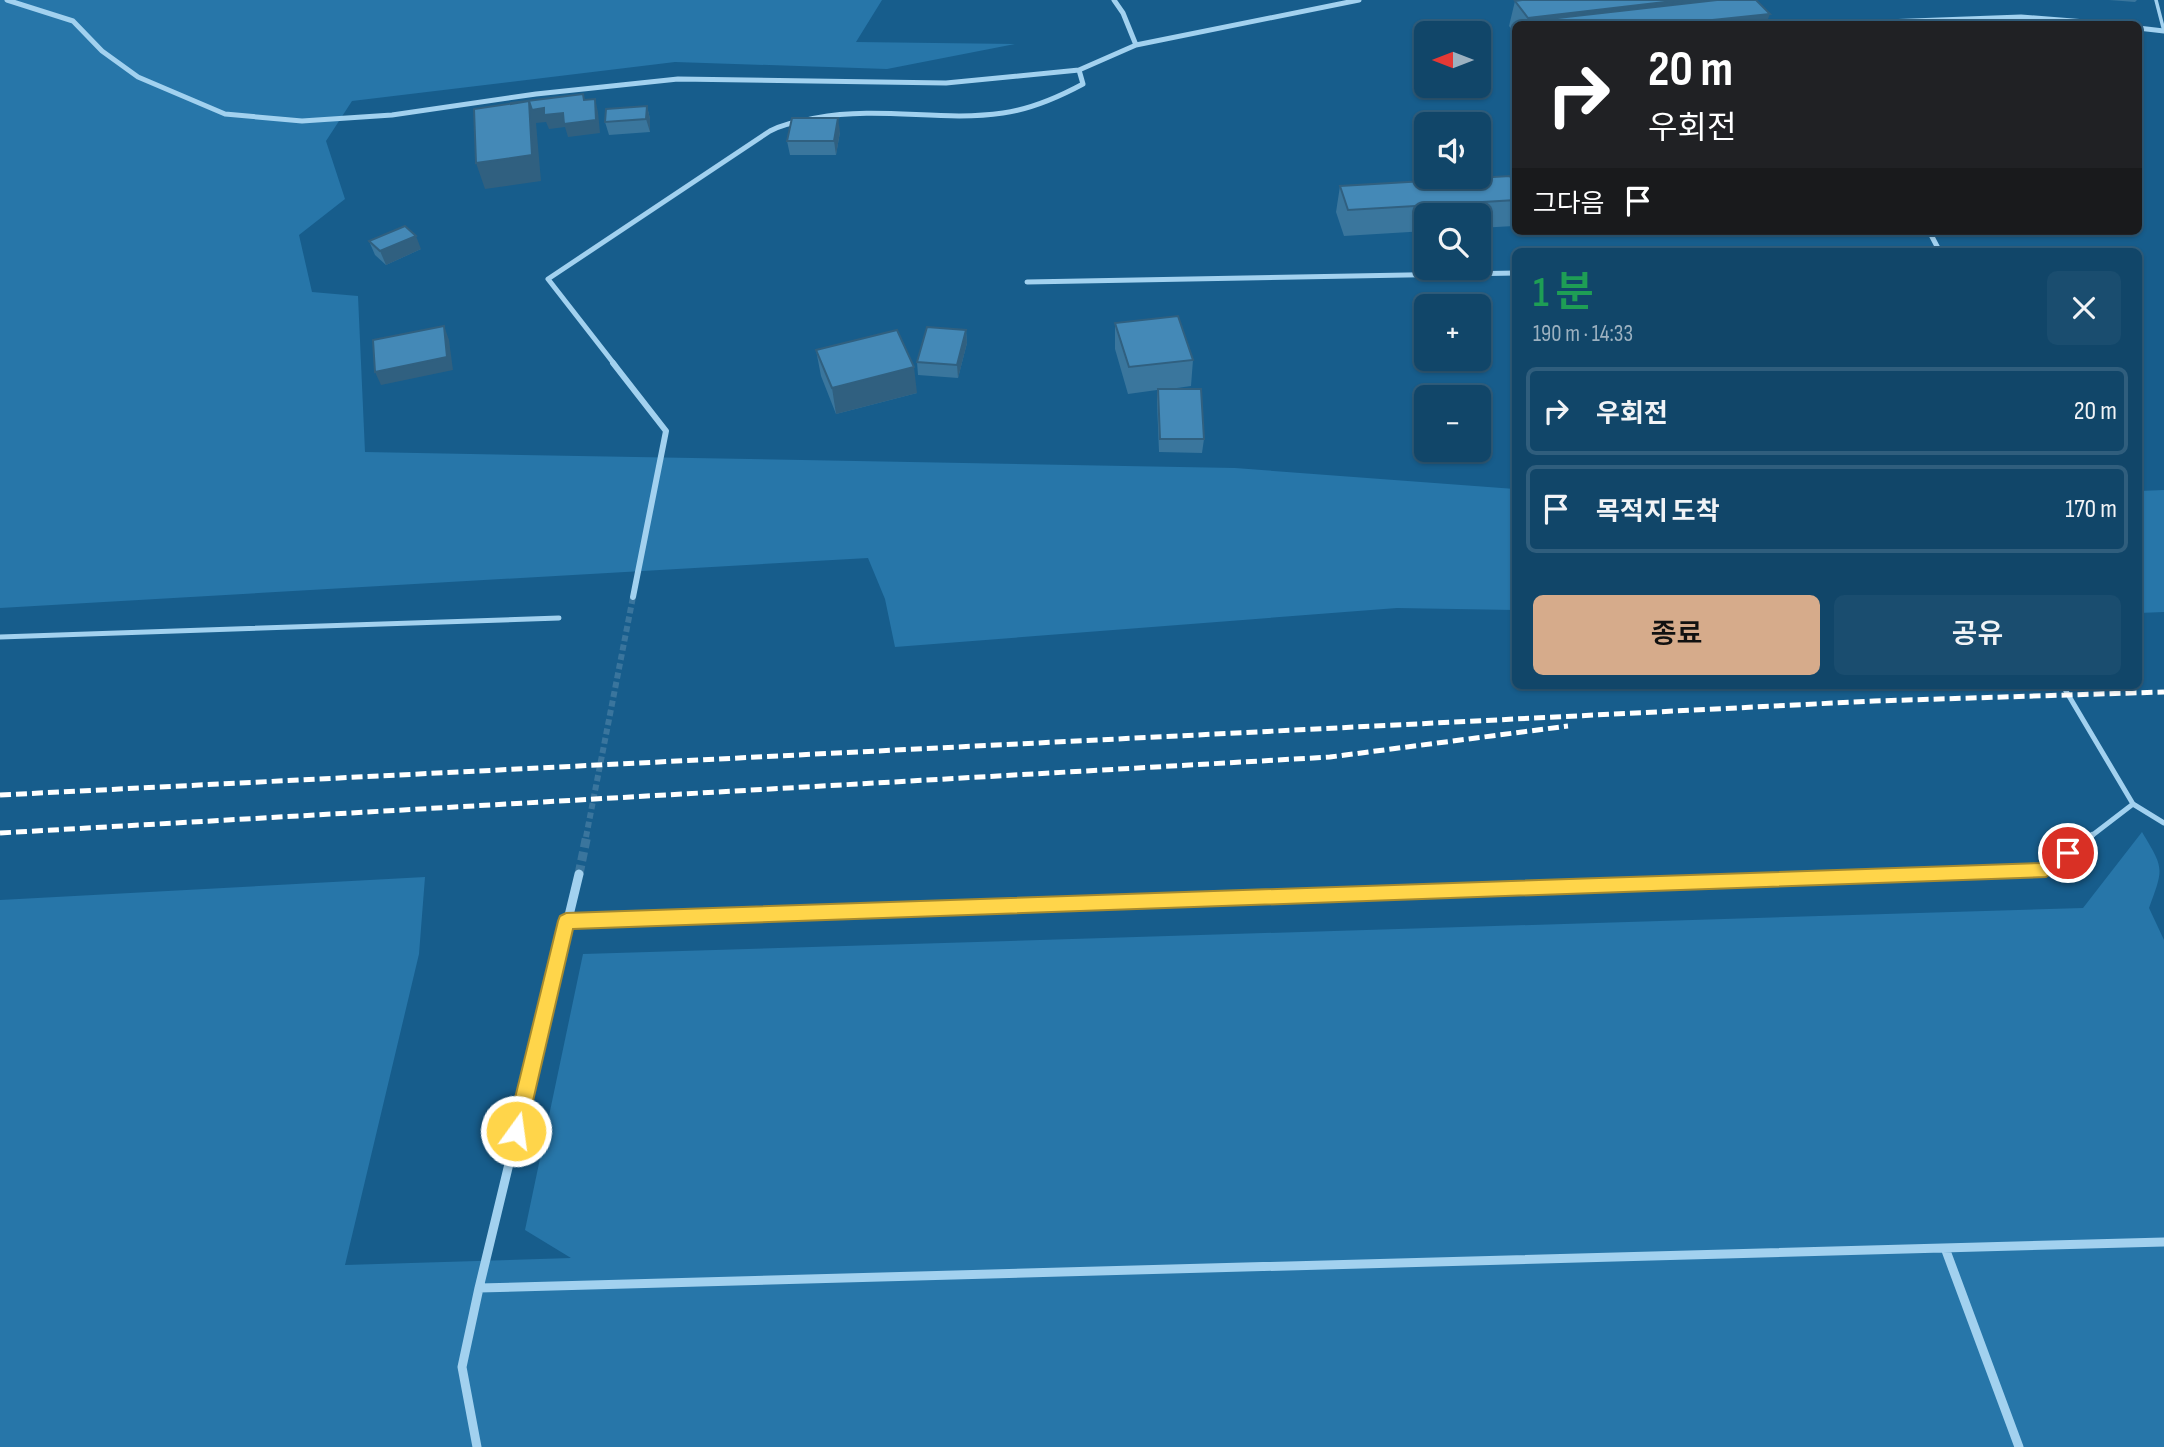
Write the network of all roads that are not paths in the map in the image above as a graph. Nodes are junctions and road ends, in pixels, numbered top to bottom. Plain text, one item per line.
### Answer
1 (7, 0) edge
2 (1114, 0) edge
3 (1359, 0) edge
4 (2155, 0) edge
5 (1912, 21) edge
6 (2072, 21) edge
7 (2142, 28) edge
8 (2164, 31) edge
9 (1136, 46) junction
10 (1079, 69) junction
11 (1512, 273) edge
12 (1027, 282) dead end
13 (633, 597) tunnel mouth
14 (559, 618) dead end
15 (0, 637) edge
16 (2065, 689) edge
17 (2133, 804) junction
18 (2164, 823) edge
19 (579, 874) tunnel mouth
20 (566, 921) junction
21 (2164, 1242) edge
22 (1945, 1248) junction
23 (479, 1288) junction
24 (477, 1447) edge
25 (2019, 1447) edge

1 - 10 street
2 - 9 street
3 - 9 street
4 - 8 lane
5 - 6 street
7 - 8 street
9 - 10 street
10 - 13 street
11 - 12 street
14 - 15 lane
16 - 17 lane
17 - 18 lane
17 - 20 lane
19 - 20 street
20 - 23 street
21 - 22 street
22 - 23 street
22 - 25 street
23 - 24 street

